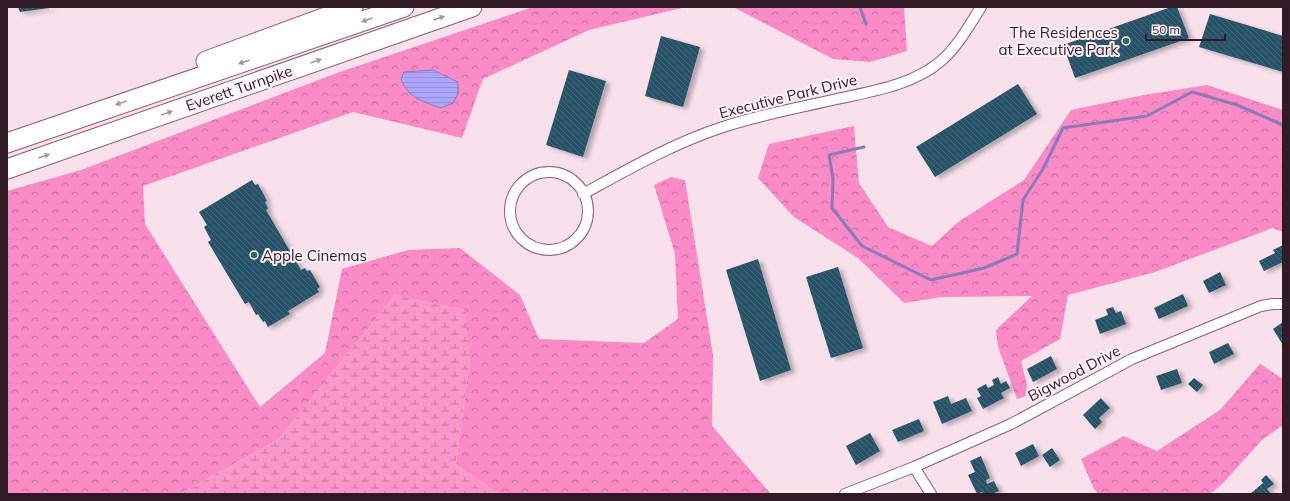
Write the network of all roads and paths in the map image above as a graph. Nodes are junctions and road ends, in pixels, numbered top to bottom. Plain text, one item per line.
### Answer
1 (353, 7) edge
2 (404, 7) edge
3 (472, 7) edge
4 (981, 7) edge
5 (151, 93) junction
6 (7, 143) edge
7 (7, 169) edge
8 (583, 194) junction
9 (1283, 304) edge
10 (914, 466) junction
11 (845, 494) edge
12 (931, 494) edge

1 - 5 highway
2 -> 5 highway, Everett Turnpike
7 -> 3 highway, Everett Turnpike
4 - 8 street, Executive Park Drive
5 -> 6 highway, Everett Turnpike
8 - 8 street
9 - 10 street, Bigwood Drive
10 - 11 street, Bigwood Drive
10 - 12 street

